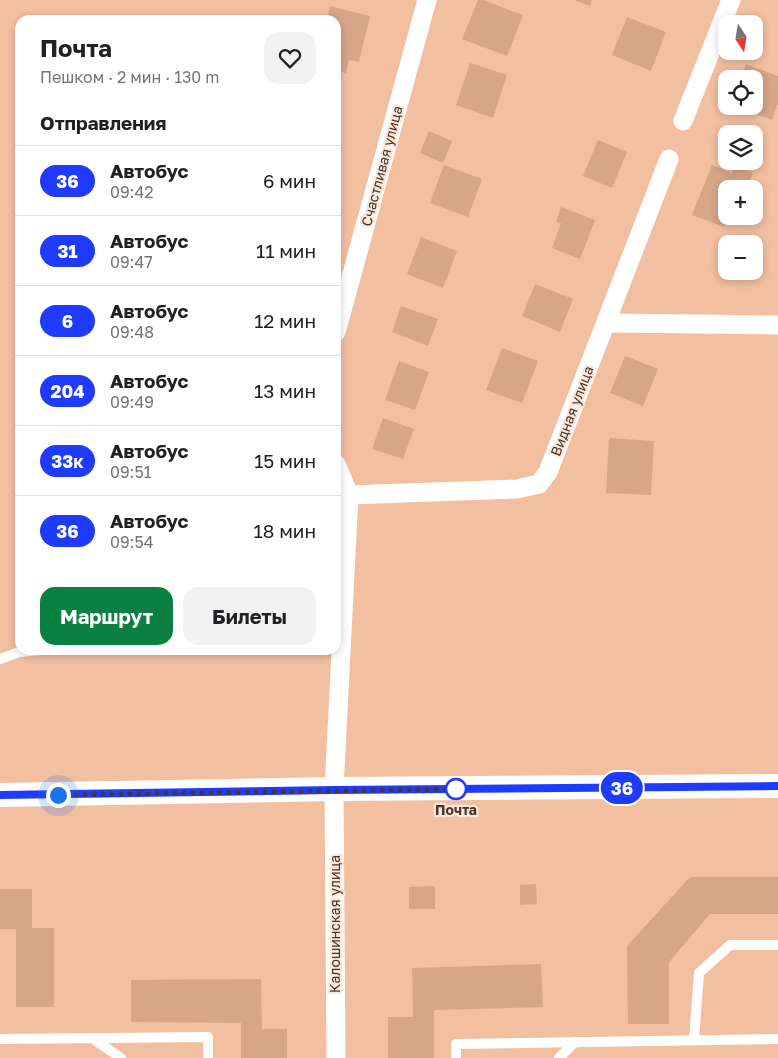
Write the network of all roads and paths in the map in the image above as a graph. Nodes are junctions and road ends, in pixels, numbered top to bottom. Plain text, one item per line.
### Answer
1 (427, 0) edge
2 (731, 0) edge
3 (683, 121) dead end
4 (669, 159) dead end
5 (341, 314) edge
6 (606, 323) junction
7 (778, 325) edge
8 (341, 479) edge
9 (15, 653) edge
10 (337, 655) edge
11 (0, 659) edge
12 (778, 786) edge
13 (334, 790) junction
14 (0, 796) edge
15 (778, 945) edge
16 (92, 1038) junction
17 (0, 1039) edge
18 (778, 1039) edge
19 (694, 1040) junction
20 (575, 1042) junction
21 (121, 1058) edge
22 (208, 1058) edge
23 (336, 1058) edge
24 (456, 1058) edge
25 (559, 1058) edge

1 - 5 street, Счастливая улица
2 - 3 street
4 - 6 street, Видная улица
6 - 7 street
6 - 8 street, Видная улица
9 - 11 lane
10 - 13 street, Калошинская улица
12 - 13 street
13 - 14 street
13 - 23 street, Калошинская улица
15 - 19 lane
16 - 17 lane
16 - 21 lane
16 - 22 lane
18 - 19 lane
19 - 20 lane
20 - 24 lane
20 - 25 lane

